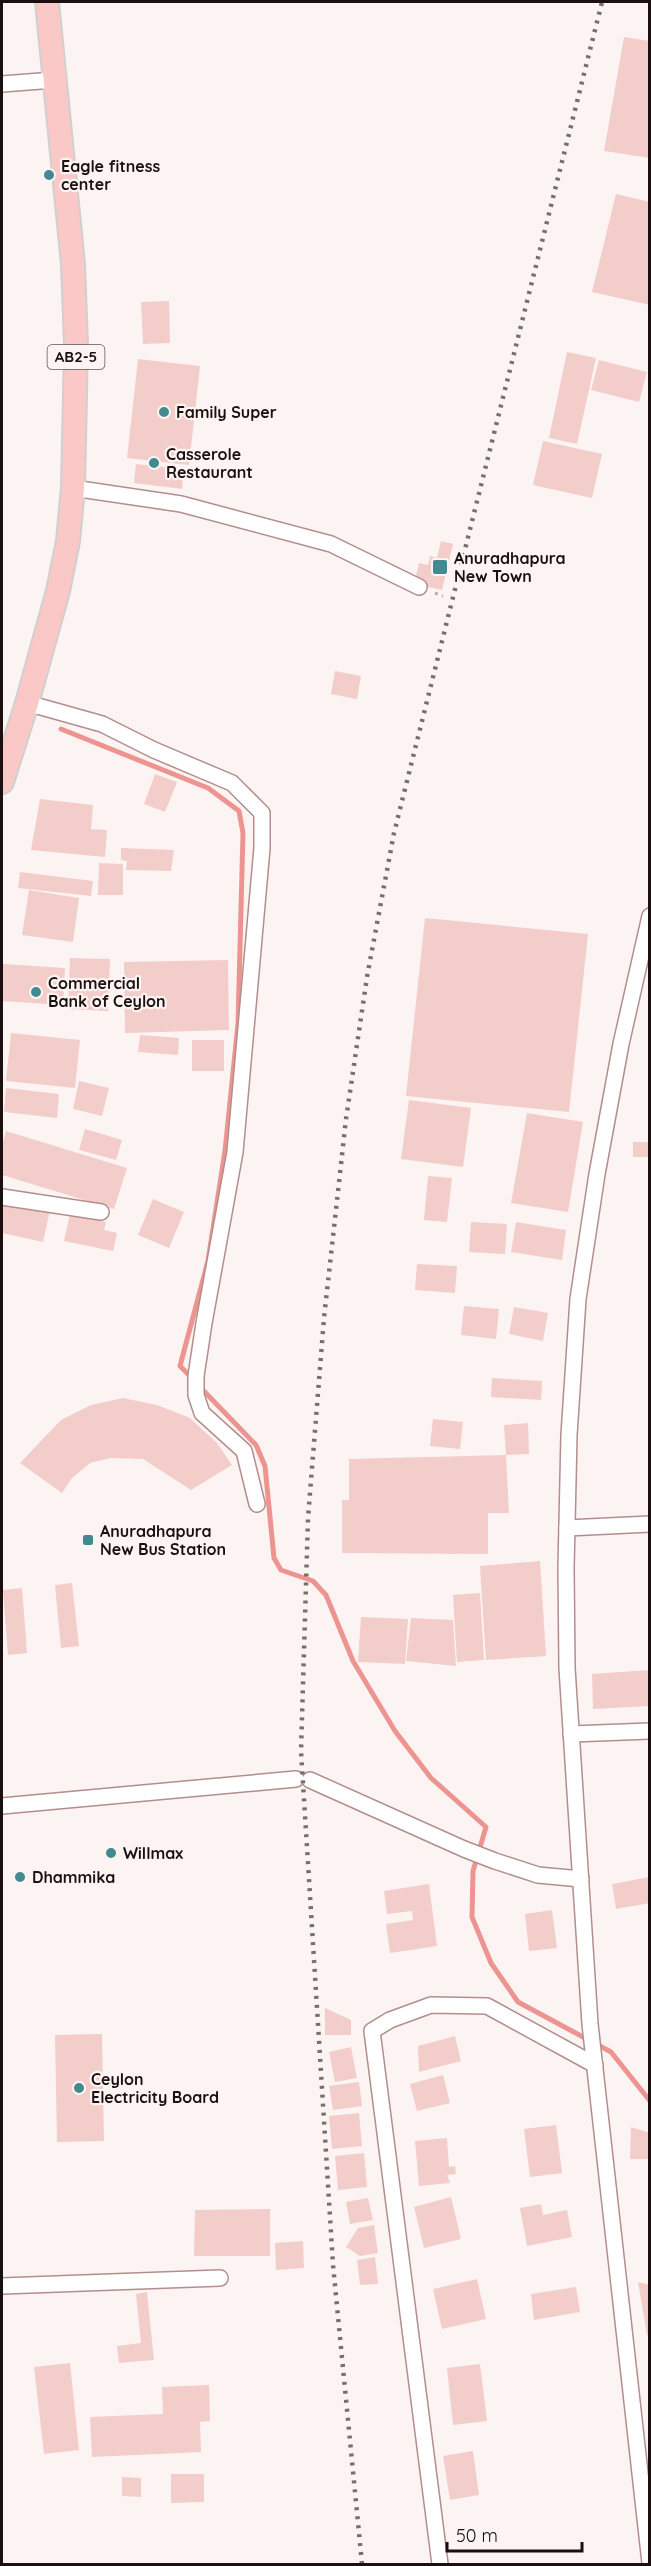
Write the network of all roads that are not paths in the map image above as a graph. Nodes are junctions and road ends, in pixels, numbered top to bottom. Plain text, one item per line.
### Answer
1 (47, 2) edge
2 (54, 80) junction
3 (2, 84) edge
4 (73, 488) junction
5 (419, 587) dead end
6 (24, 712) junction
7 (2, 782) edge
8 (650, 916) edge
9 (2, 1197) edge
10 (101, 1212) dead end
11 (257, 1504) dead end
12 (650, 1524) edge
13 (567, 1527) junction
14 (650, 1731) edge
15 (571, 1734) junction
16 (2, 1806) edge
17 (581, 1879) junction
18 (594, 2058) junction
19 (220, 2278) dead end
20 (2, 2286) edge
21 (650, 2563) edge
22 (440, 2565) edge

1 - 2 main road, AB2-5
2 - 3 street
2 - 4 main road, AB2-5
4 - 5 street
4 - 6 main road, AB2-5
6 - 7 main road, AB2-5
6 - 11 street
8 - 13 street
9 - 10 street
12 - 13 street
13 - 15 street
14 - 15 street
15 - 17 street
16 - 17 street
17 - 18 street
18 - 21 street
18 - 22 street
19 - 20 street

